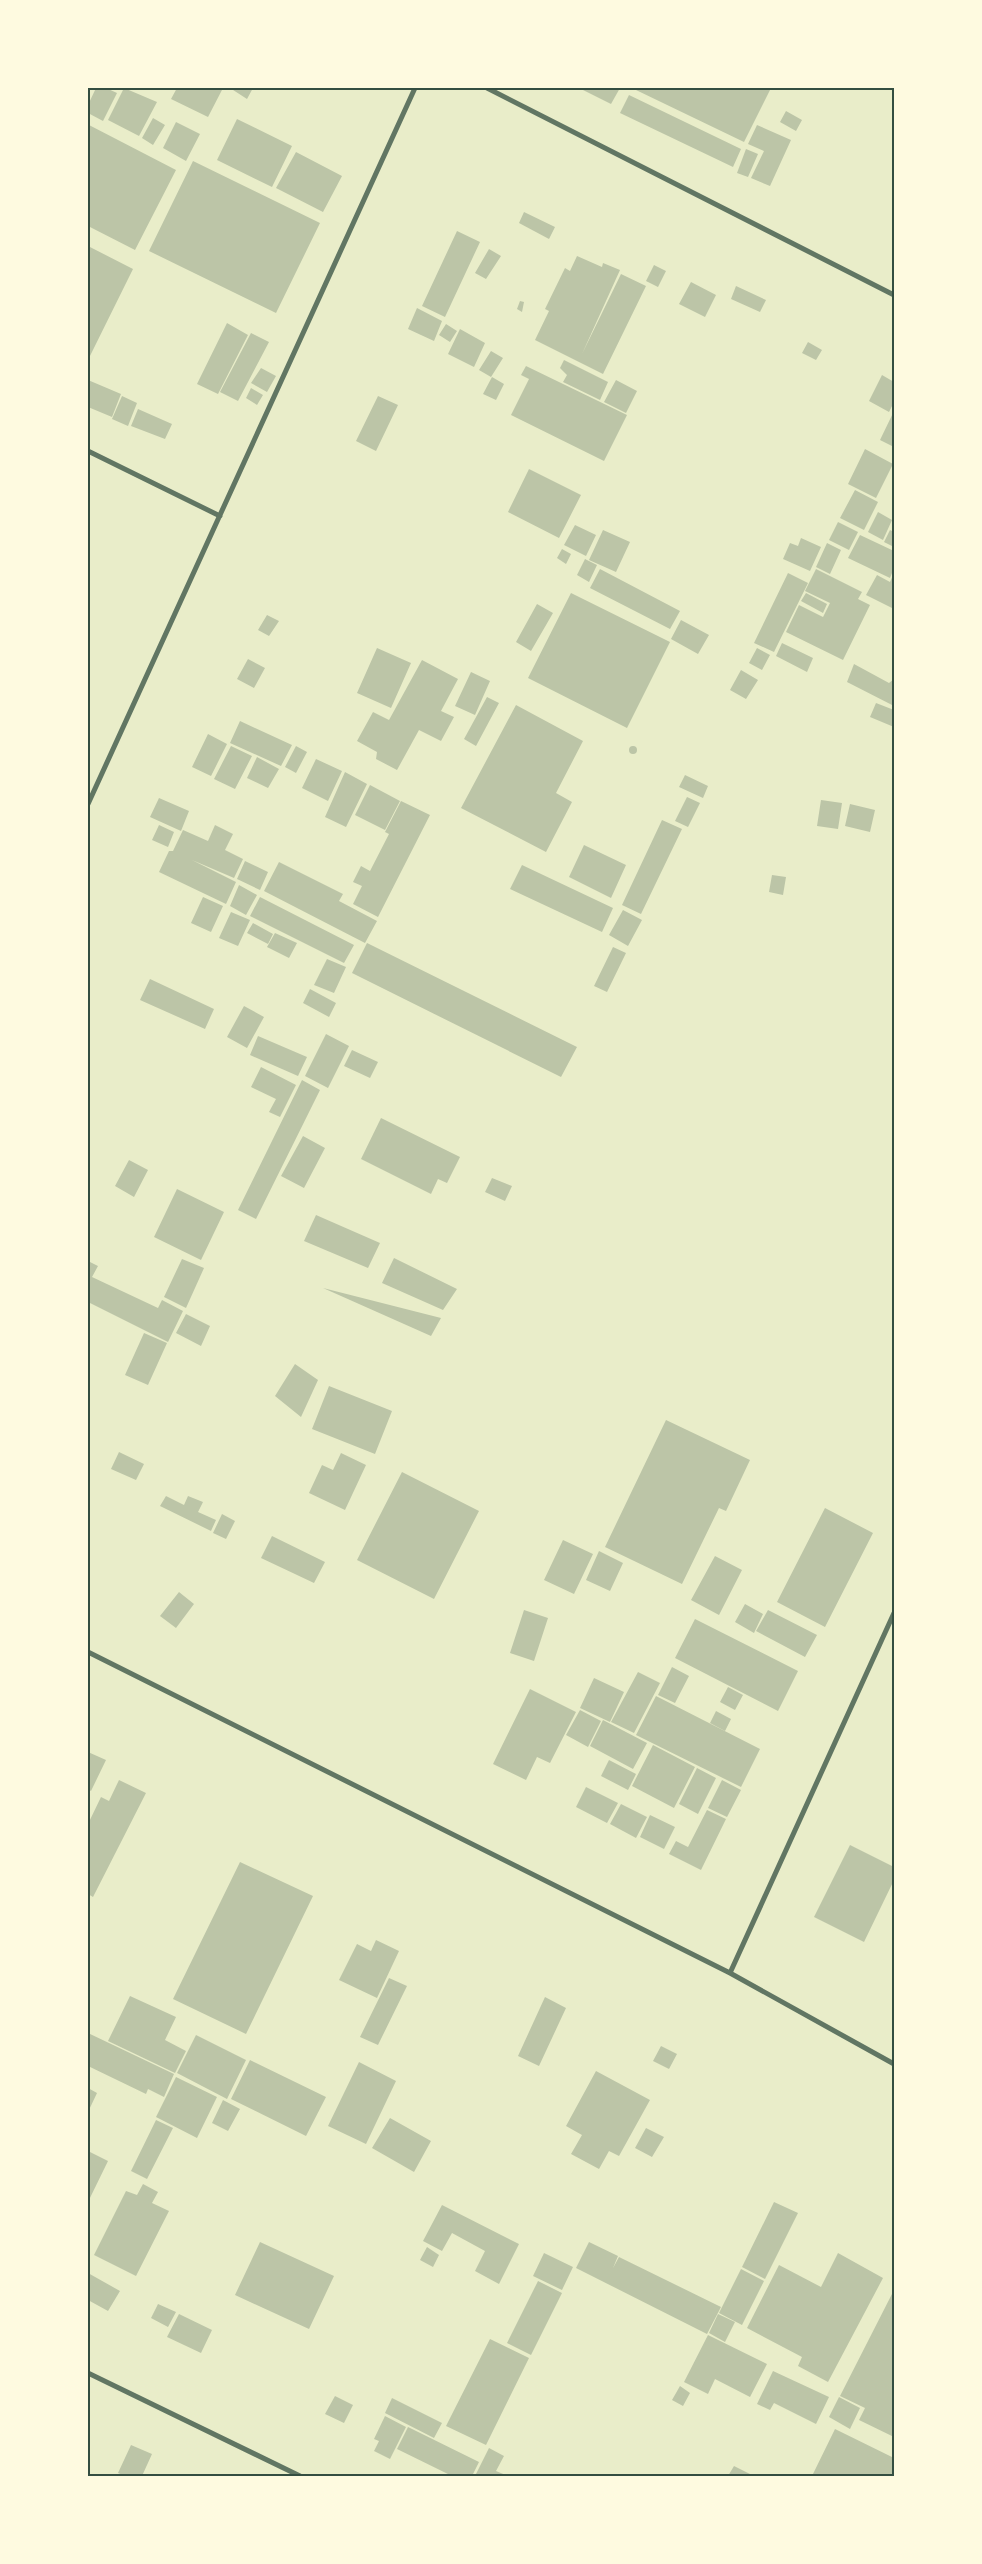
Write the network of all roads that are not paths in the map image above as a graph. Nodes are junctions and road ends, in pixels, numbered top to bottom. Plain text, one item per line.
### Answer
1 (415, 88) edge
2 (487, 88) edge
3 (894, 295) edge
4 (88, 451) edge
5 (220, 516) junction
6 (88, 804) edge
7 (894, 1613) edge
8 (88, 1652) edge
9 (730, 1973) junction
10 (894, 2064) edge
11 (88, 2373) edge
12 (300, 2476) edge

1 - 5 street
2 - 3 street
4 - 5 street
5 - 6 street
7 - 9 street
8 - 9 street
9 - 10 street
11 - 12 street

